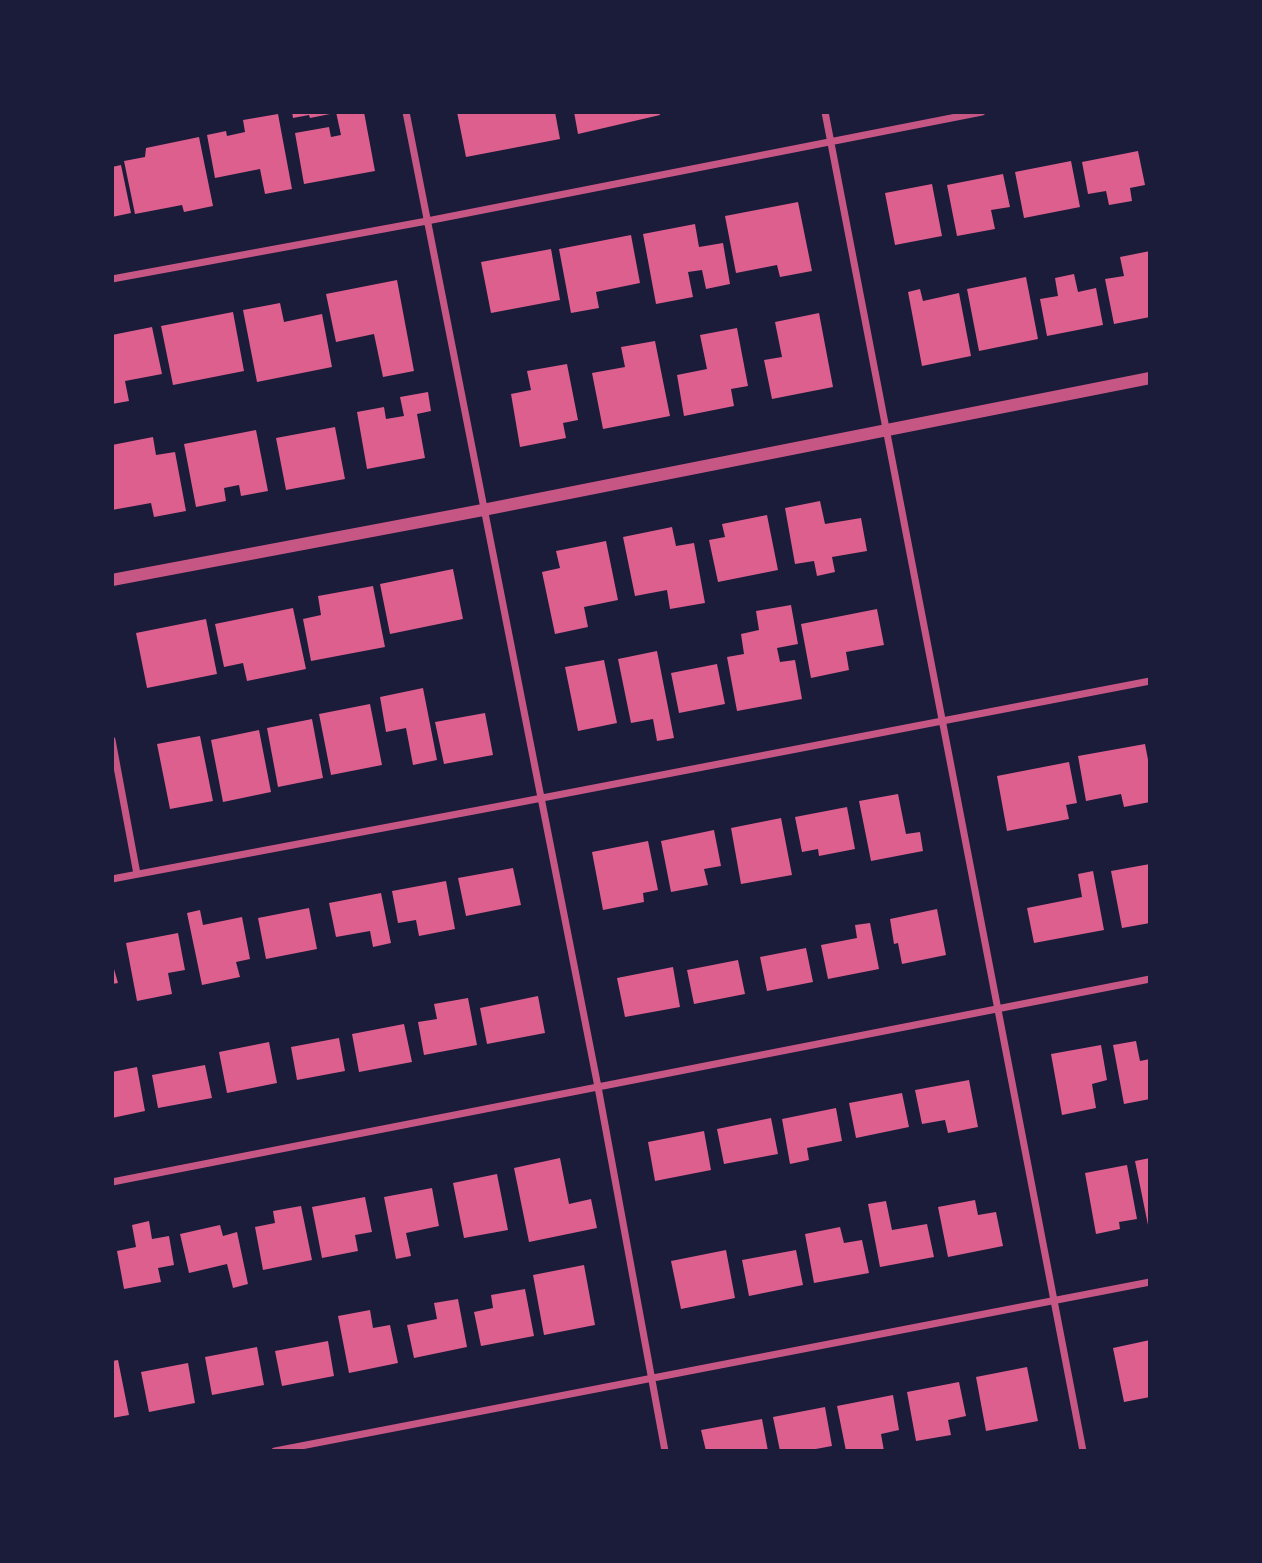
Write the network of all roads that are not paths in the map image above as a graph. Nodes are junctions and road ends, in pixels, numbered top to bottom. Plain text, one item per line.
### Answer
1 (406, 112) edge
2 (825, 112) edge
3 (982, 112) edge
4 (830, 142) junction
5 (427, 221) junction
6 (112, 279) edge
7 (1150, 378) edge
8 (887, 429) junction
9 (483, 510) junction
10 (112, 580) edge
11 (1150, 681) edge
12 (943, 720) junction
13 (112, 740) edge
14 (540, 799) junction
15 (137, 874) junction
16 (112, 878) edge
17 (1150, 979) edge
18 (998, 1008) junction
19 (598, 1087) junction
20 (112, 1182) edge
21 (1150, 1282) edge
22 (1054, 1301) junction
23 (651, 1379) junction
24 (275, 1451) edge
25 (665, 1451) edge
26 (1083, 1451) edge

1 - 5 street
2 - 4 street
3 - 4 street
4 - 5 street
4 - 8 street
5 - 6 street
5 - 9 street
7 - 8 street
8 - 9 street
8 - 12 street
9 - 10 street
9 - 14 street
11 - 12 street
12 - 14 street
12 - 18 street
13 - 15 street
14 - 15 street
14 - 19 street
15 - 16 street
17 - 18 street
18 - 19 street
18 - 22 street
19 - 20 street
19 - 23 street
21 - 22 street
22 - 23 street
22 - 26 street
23 - 24 street
23 - 25 street

